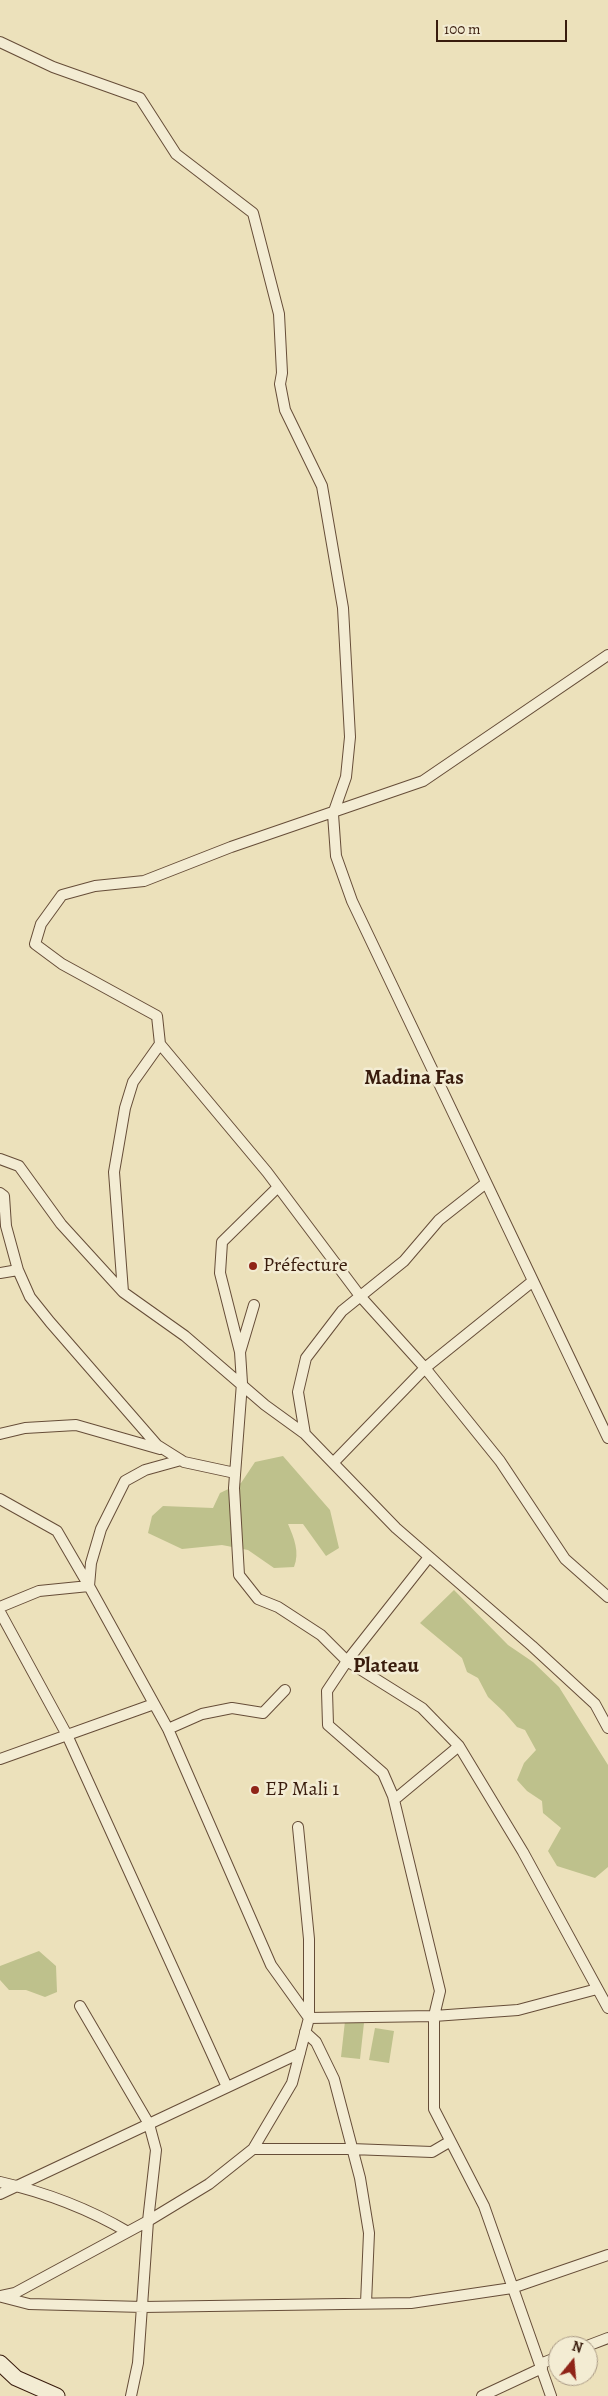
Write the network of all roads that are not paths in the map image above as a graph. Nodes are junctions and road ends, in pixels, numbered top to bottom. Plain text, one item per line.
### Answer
1 (0, 42) edge
2 (608, 655) edge
3 (333, 814) junction
4 (160, 1044) junction
5 (0, 1158) edge
6 (486, 1183) junction
7 (278, 1187) junction
8 (0, 1193) edge
9 (18, 1270) junction
10 (0, 1273) edge
11 (533, 1281) junction
12 (123, 1292) junction
13 (360, 1296) junction
14 (254, 1305) dead end
15 (240, 1352) junction
16 (425, 1368) junction
17 (242, 1383) junction
18 (0, 1434) edge
19 (306, 1434) junction
20 (608, 1438) edge
21 (166, 1451) junction
22 (181, 1460) junction
23 (333, 1463) junction
24 (235, 1473) junction
25 (0, 1499) edge
26 (429, 1557) junction
27 (89, 1586) junction
28 (608, 1596) edge
29 (0, 1607) edge
30 (0, 1612) edge
31 (347, 1661) junction
32 (285, 1690) dead end
33 (154, 1704) junction
34 (608, 1728) edge
35 (168, 1729) junction
36 (67, 1735) junction
37 (459, 1746) junction
38 (0, 1758) edge
39 (394, 1800) junction
40 (298, 1826) dead end
41 (597, 1989) junction
42 (80, 2006) dead end
43 (608, 2008) edge
44 (434, 2016) junction
45 (309, 2018) junction
46 (305, 2032) junction
47 (300, 2053) junction
48 (227, 2087) junction
49 (149, 2124) junction
50 (449, 2142) junction
51 (253, 2149) junction
52 (351, 2149) junction
53 (0, 2182) edge
54 (17, 2186) junction
55 (0, 2194) edge
56 (148, 2220) junction
57 (128, 2232) junction
58 (608, 2255) edge
59 (512, 2288) junction
60 (0, 2296) edge
61 (366, 2303) junction
62 (143, 2307) junction
63 (548, 2362) edge
64 (0, 2363) edge
65 (541, 2366) junction
66 (0, 2373) edge
67 (16, 2378) junction
68 (51, 2396) edge
69 (57, 2396) edge
70 (131, 2396) edge
71 (482, 2396) edge
72 (551, 2396) edge

1 - 3 street
2 - 3 street
3 - 4 street
3 - 6 street
4 - 7 street
4 - 12 street
5 - 12 street
6 - 11 street
6 - 13 street
7 - 13 street
7 - 15 street
8 - 9 street
9 - 10 street
9 - 21 street
11 - 16 street
11 - 20 street
12 - 17 street
13 - 16 street
13 - 19 street
14 - 15 street
15 - 17 street
16 - 23 street
16 - 28 street
17 - 19 street
17 - 24 street
18 - 21 street
19 - 23 street
21 - 22 street
22 - 24 street
22 - 27 street
23 - 26 street
24 - 31 street
25 - 27 street
26 - 31 street
26 - 34 street
27 - 29 street
27 - 33 street
30 - 36 street
31 - 37 street
31 - 39 street
32 - 35 street
33 - 35 street
33 - 36 street
35 - 45 street
36 - 38 street
36 - 48 street
37 - 39 street
37 - 41 street
39 - 44 street
40 - 45 street
41 - 43 street
41 - 44 street
42 - 49 street
44 - 45 street
44 - 50 street
45 - 46 street
46 - 47 street
46 - 52 street
47 - 48 street
47 - 51 street
48 - 49 street
49 - 54 street
49 - 56 street
50 - 52 street
50 - 59 street
51 - 52 street
51 - 56 street
52 - 61 street
53 - 54 street
54 - 55 street
54 - 57 street
56 - 57 street
56 - 62 street
57 - 60 street
58 - 59 street
59 - 61 street
59 - 65 street
60 - 62 street
61 - 62 street
62 - 70 street
63 - 65 street
64 - 67 street
65 - 71 street
65 - 72 street
66 - 67 street
67 - 69 street
68 - 69 street

